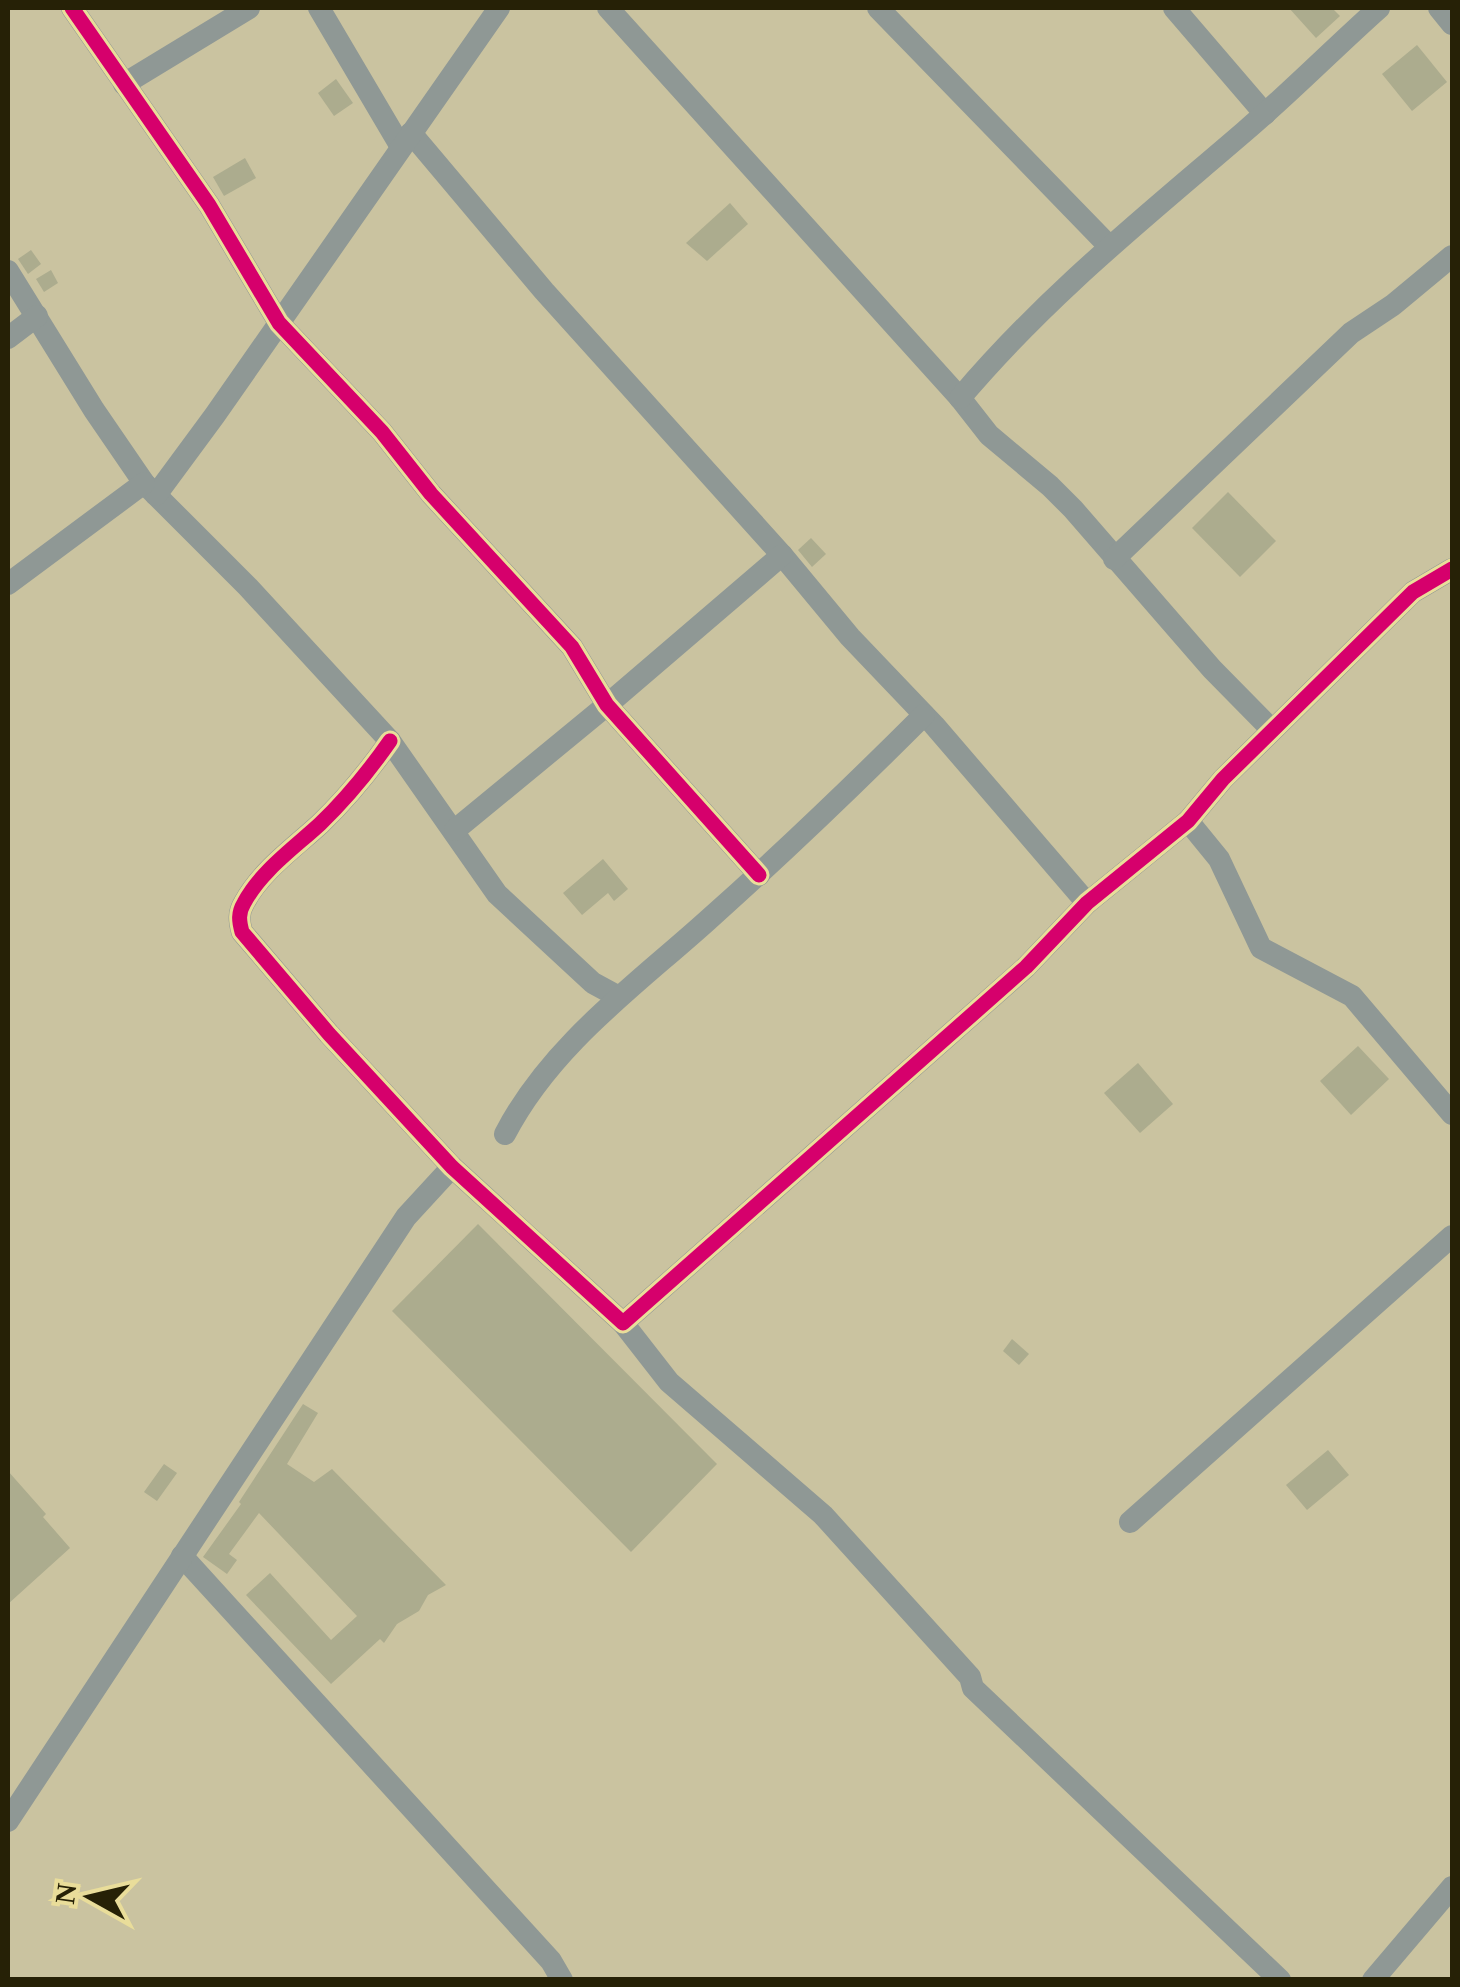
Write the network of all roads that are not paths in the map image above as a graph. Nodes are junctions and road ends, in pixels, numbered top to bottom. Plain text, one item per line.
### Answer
1 (72, 8) edge
2 (249, 8) edge
3 (319, 8) edge
4 (499, 8) edge
5 (608, 8) edge
6 (878, 8) edge
7 (1174, 8) edge
8 (1380, 8) edge
9 (1438, 8) edge
10 (1452, 24) edge
11 (124, 84) junction
12 (1264, 114) junction
13 (406, 140) junction
14 (1108, 246) junction
15 (1452, 256) edge
16 (8, 270) edge
17 (37, 316) junction
18 (279, 323) junction
19 (8, 338) edge
20 (960, 398) junction
21 (150, 489) junction
22 (782, 555) junction
23 (1114, 558) junction
24 (1452, 569) edge
25 (8, 584) edge
26 (607, 705) junction
27 (924, 715) junction
28 (1272, 730) junction
29 (390, 741) junction
30 (1188, 821) junction
31 (455, 830) junction
32 (758, 875) junction
33 (1087, 903) junction
34 (617, 996) junction
35 (1452, 1114) edge
36 (506, 1134) dead end
37 (452, 1167) junction
38 (1452, 1236) edge
39 (623, 1323) junction
40 (1130, 1522) dead end
41 (182, 1556) junction
42 (8, 1821) edge
43 (1452, 1887) edge
44 (562, 1980) edge
45 (1280, 1980) edge
46 (1373, 1980) edge

1 - 11 street
2 - 11 street
3 - 13 street
4 - 13 street
5 - 20 street
6 - 14 street
7 - 12 street
8 - 12 street
9 - 10 street
11 - 18 street
12 - 14 street
13 - 18 street
13 - 22 street
14 - 20 street
15 - 23 street
16 - 17 street
17 - 19 street
17 - 21 street
18 - 21 street
18 - 26 street
20 - 23 street
21 - 25 street
21 - 29 street
22 - 26 street
22 - 27 street
23 - 28 street
24 - 28 street
26 - 31 street
26 - 32 street
27 - 32 street
27 - 33 street
28 - 30 street
29 - 31 street
29 - 37 street
30 - 33 street
30 - 35 street
31 - 34 street
32 - 34 street
33 - 39 street
34 - 36 street
37 - 39 street
37 - 41 street
38 - 40 street
39 - 45 street
41 - 42 street
41 - 44 street
43 - 46 street

